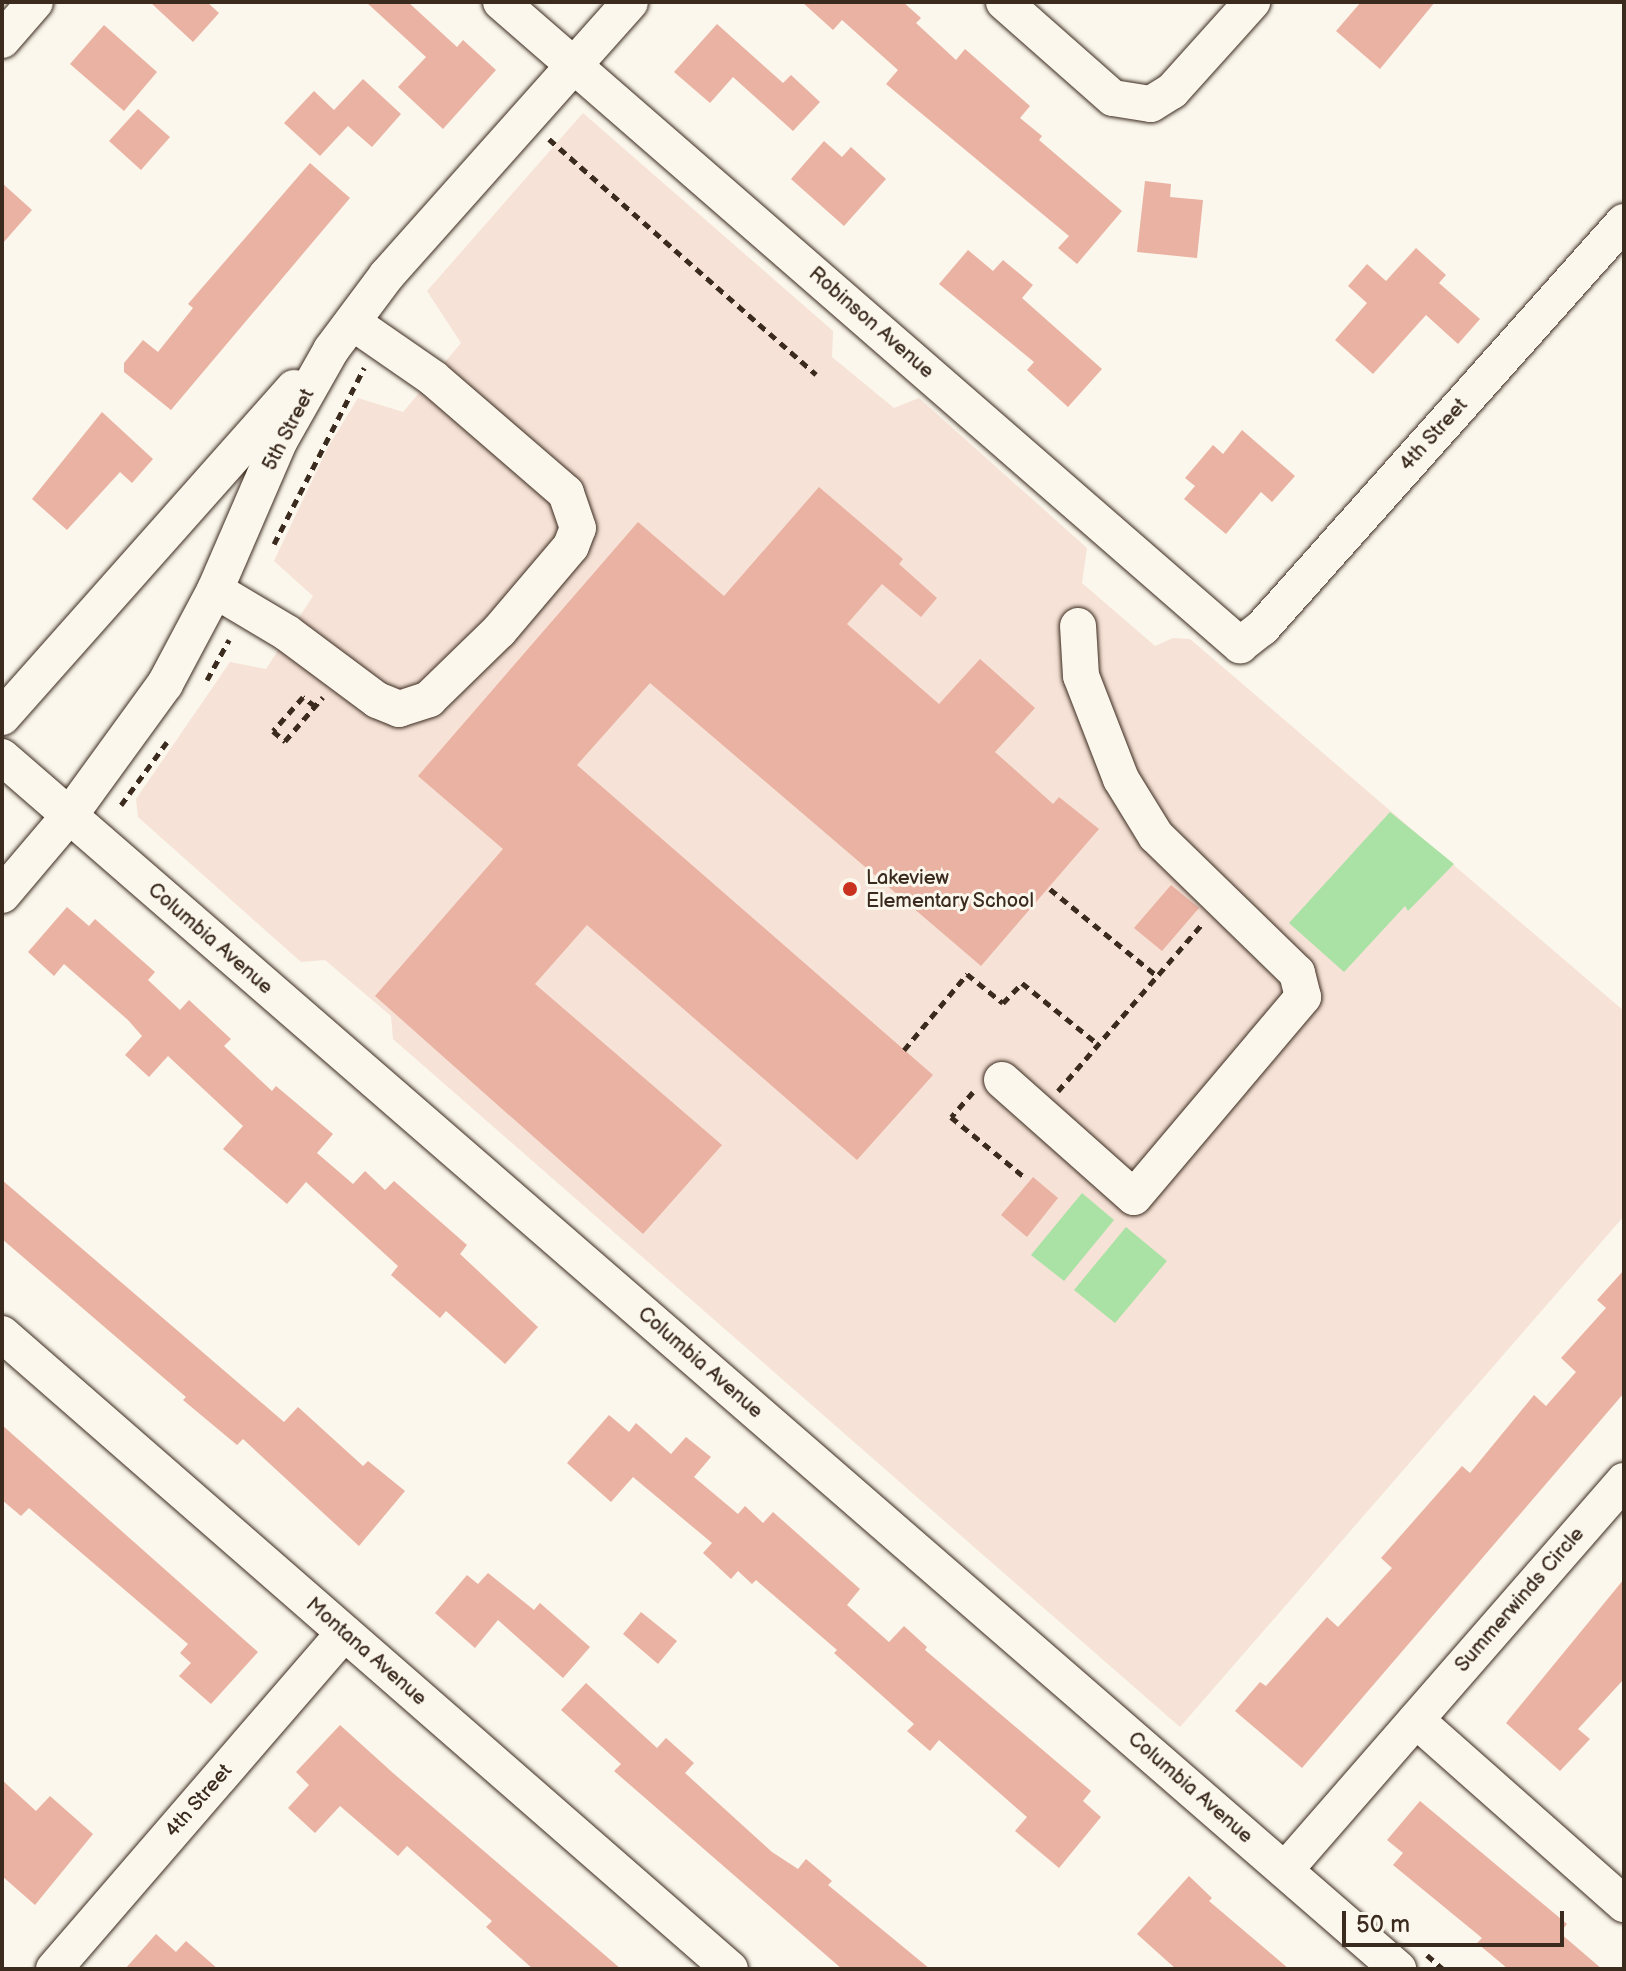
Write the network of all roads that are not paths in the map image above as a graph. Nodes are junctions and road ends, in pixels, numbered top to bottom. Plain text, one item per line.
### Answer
1 (35, 2) edge
2 (501, 2) edge
3 (630, 2) edge
4 (1004, 2) edge
5 (1252, 2) edge
6 (2, 40) edge
7 (574, 67) junction
8 (1624, 222) edge
9 (355, 338) junction
10 (229, 599) junction
11 (1078, 626) dead end
12 (1240, 645) joint
13 (2, 717) edge
14 (2, 757) edge
15 (69, 816) junction
16 (2, 895) edge
17 (991, 1082) road end
18 (2, 1334) edge
19 (1624, 1481) edge
20 (344, 1633) junction
21 (1416, 1720) junction
22 (1285, 1870) junction
23 (1624, 1904) edge
24 (54, 1969) edge
25 (730, 1969) edge
26 (1398, 1969) edge

1 - 6 street
2 - 7 street, Robinson Avenue
3 - 7 street, 5th Street
4 - 5 street
7 - 9 street, 5th Street
7 - 12 street, Robinson Avenue
8 - 12 street, 4th Street
9 - 10 street, 5th Street
9 - 10 street
9 - 13 street
10 - 15 street, 5th Street
11 - 17 street
14 - 15 street, Columbia Avenue
15 - 16 street, 5th Street
15 - 22 street, Columbia Avenue
18 - 20 street, Montana Avenue
19 - 21 street, Summerwinds Circle
20 - 24 street, 4th Street
20 - 25 street, Montana Avenue
21 - 22 street, Summerwinds Circle
21 - 23 street
22 - 26 street, Columbia Avenue

